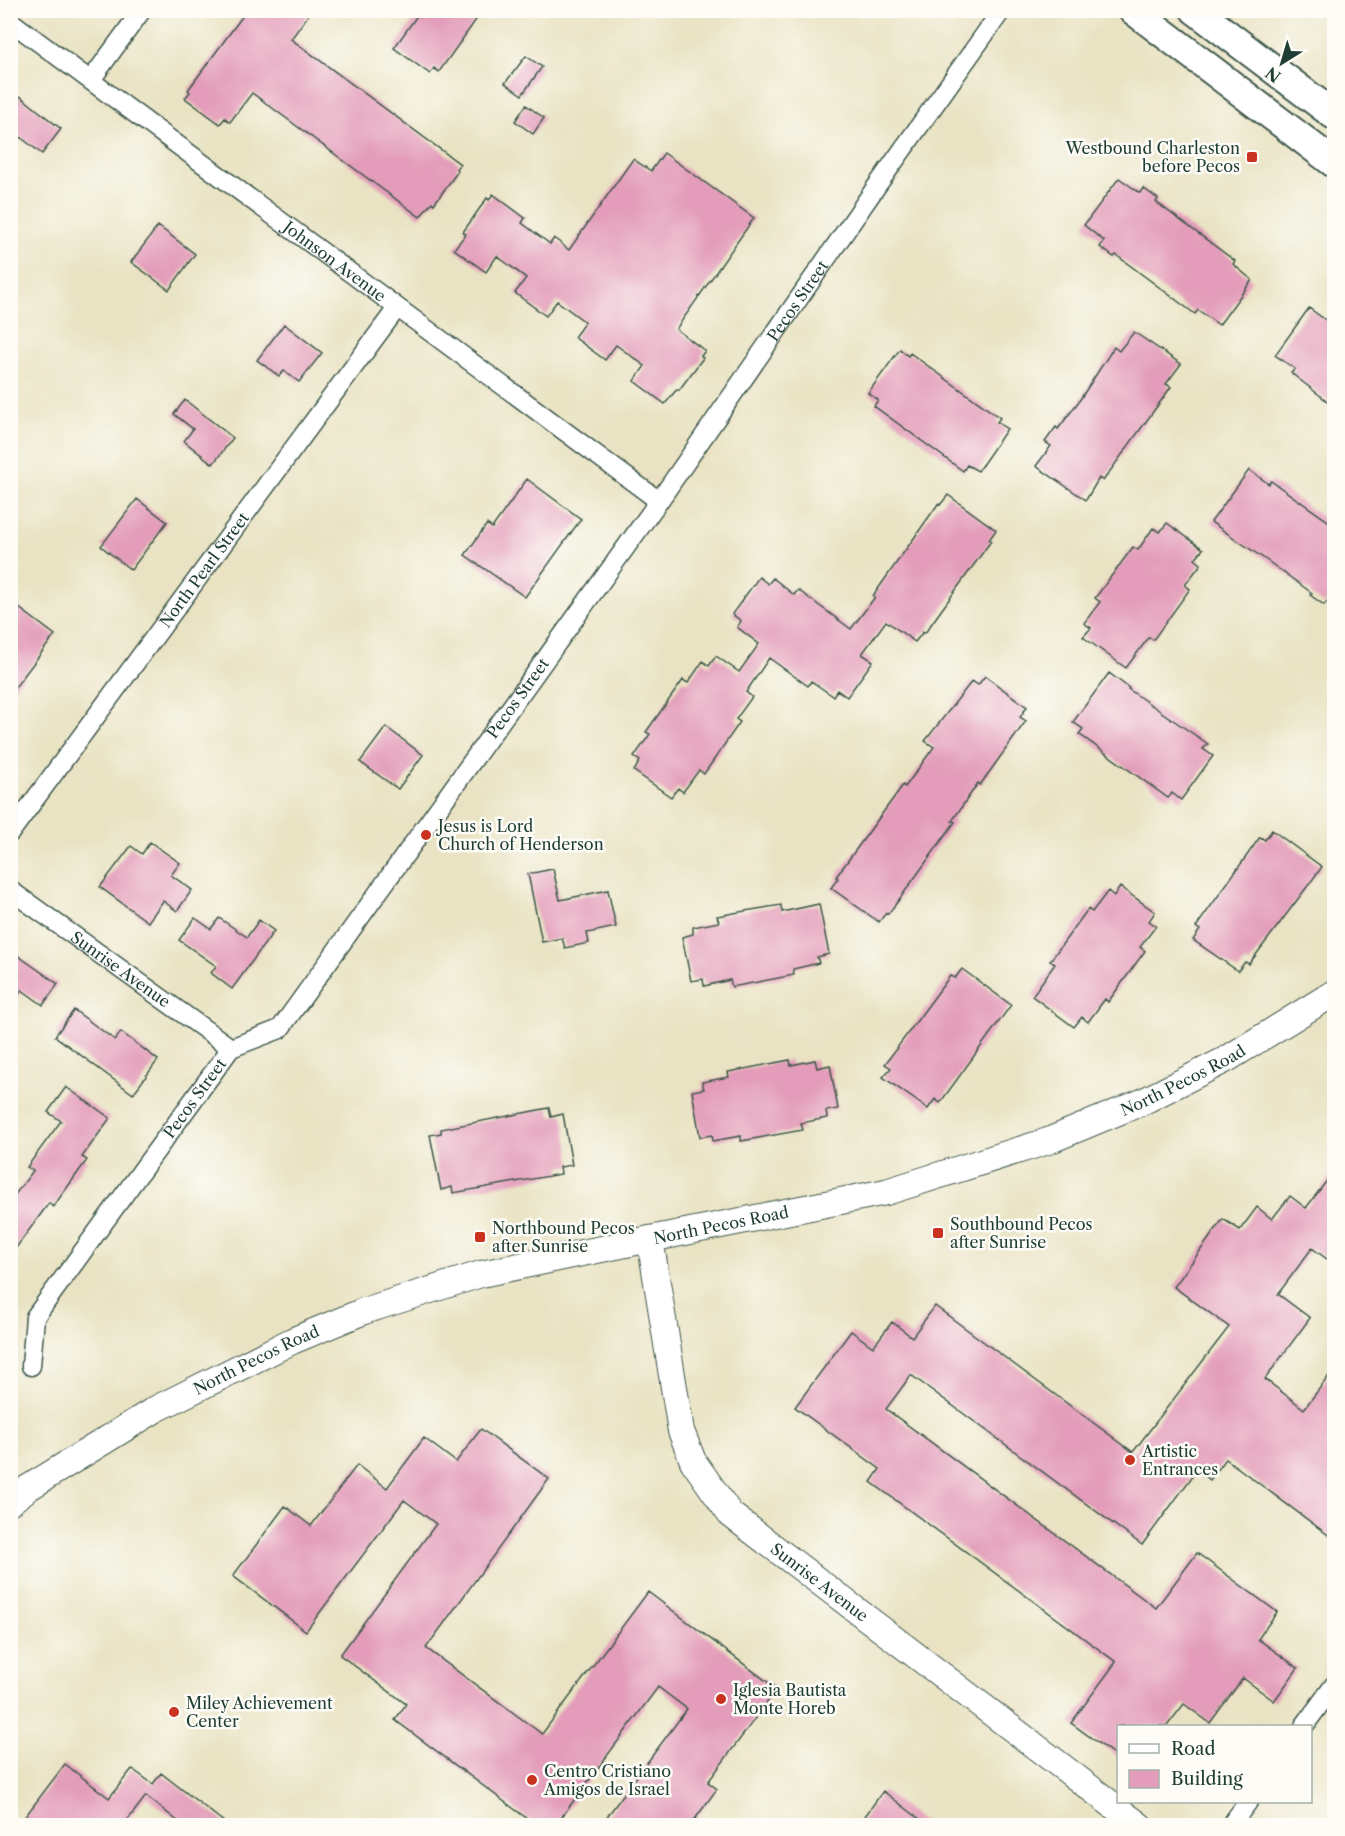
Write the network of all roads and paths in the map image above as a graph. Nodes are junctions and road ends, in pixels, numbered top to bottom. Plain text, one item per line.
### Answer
1 (142, 10) edge
2 (1002, 10) edge
3 (1133, 10) edge
4 (1195, 10) edge
5 (10, 21) edge
6 (91, 80) junction
7 (1335, 115) edge
8 (1335, 163) edge
9 (397, 308) junction
10 (659, 501) junction
11 (10, 833) edge
12 (10, 890) edge
13 (1335, 993) edge
14 (231, 1048) junction
15 (650, 1239) junction
16 (31, 1366) dead end
17 (10, 1502) edge
18 (1335, 1685) edge
19 (1305, 1725) edge
20 (1247, 1803) edge
21 (1140, 1826) edge
22 (1230, 1826) edge

1 - 6 street
2 - 10 street, Pecos Street
3 - 8 main road
4 - 7 main road
5 - 6 street, Johnson Avenue
6 - 9 street, Johnson Avenue
9 - 10 street, Johnson Avenue
9 - 11 street, North Pearl Street
10 - 14 street, Pecos Street
12 - 14 street, Sunrise Avenue
13 - 15 main road, North Pecos Road
14 - 16 street, Pecos Street
15 - 17 main road, North Pecos Road
15 - 21 main road, Sunrise Avenue
18 - 19 street
20 - 22 street

